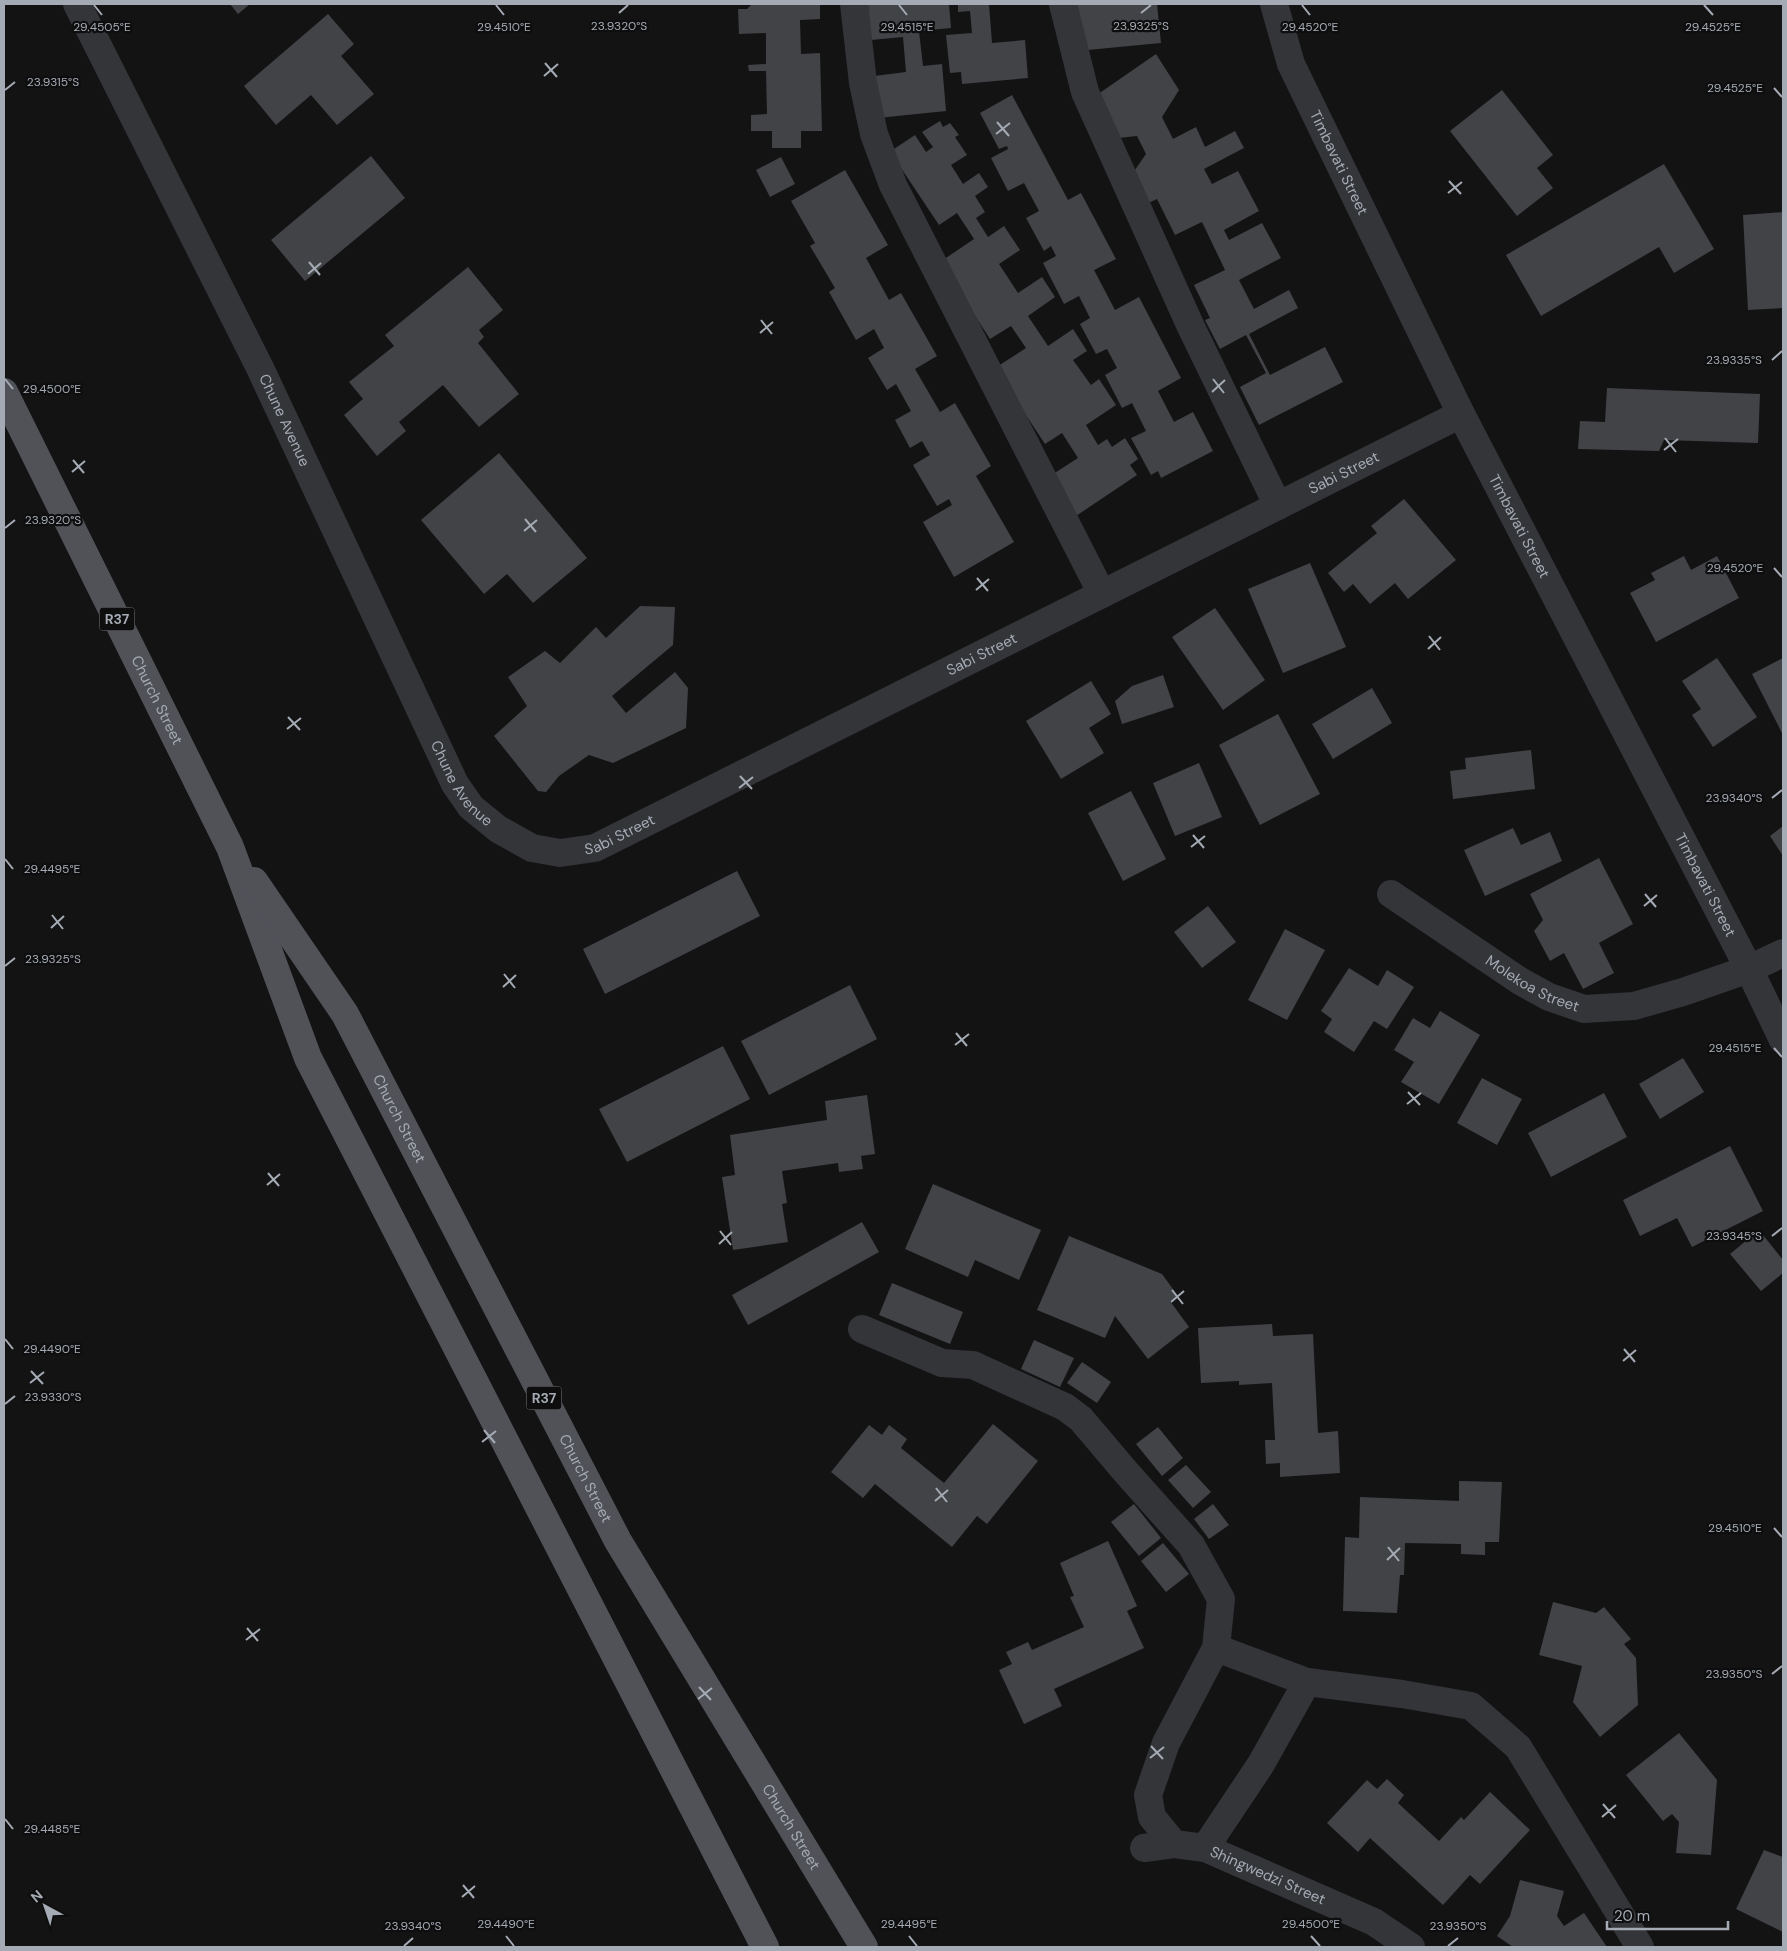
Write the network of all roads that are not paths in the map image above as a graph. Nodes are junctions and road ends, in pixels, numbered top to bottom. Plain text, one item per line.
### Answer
1 (77, 4) edge
2 (854, 4) edge
3 (1063, 4) edge
4 (1274, 4) edge
5 (4, 392) edge
6 (1461, 414) junction
7 (1278, 506) junction
8 (1102, 594) junction
9 (498, 829) joint
10 (230, 846) junction
11 (1391, 894) dead end
12 (1783, 953) edge
13 (1749, 969) junction
14 (1783, 1040) edge
15 (862, 1329) dead end
16 (1216, 1648) junction
17 (1307, 1682) junction
18 (1174, 1844) junction
19 (1144, 1848) dead end
20 (1205, 1848) junction
21 (765, 1947) edge
22 (864, 1947) edge
23 (1411, 1947) edge
24 (1640, 1947) edge

1 - 9 street, Chune Avenue
2 - 8 street
3 - 7 street
4 - 6 street, Timbavati Street
5 - 10 main road, Church Street / R37
6 - 7 street, Sabi Street
6 - 13 street, Timbavati Street
7 - 8 street, Sabi Street
8 - 9 street, Sabi Street
10 - 21 main road, Church Street / R37
10 - 22 main road, Church Street / R37
11 - 13 street, Molekoa Street
12 - 13 street, Molekoa Street
13 - 14 street, Timbavati Street
15 - 16 street
16 - 17 street
16 - 18 street
17 - 20 street
17 - 24 street
18 - 19 street, Shingwedzi Street
18 - 20 street, Shingwedzi Street
20 - 23 street, Shingwedzi Street

